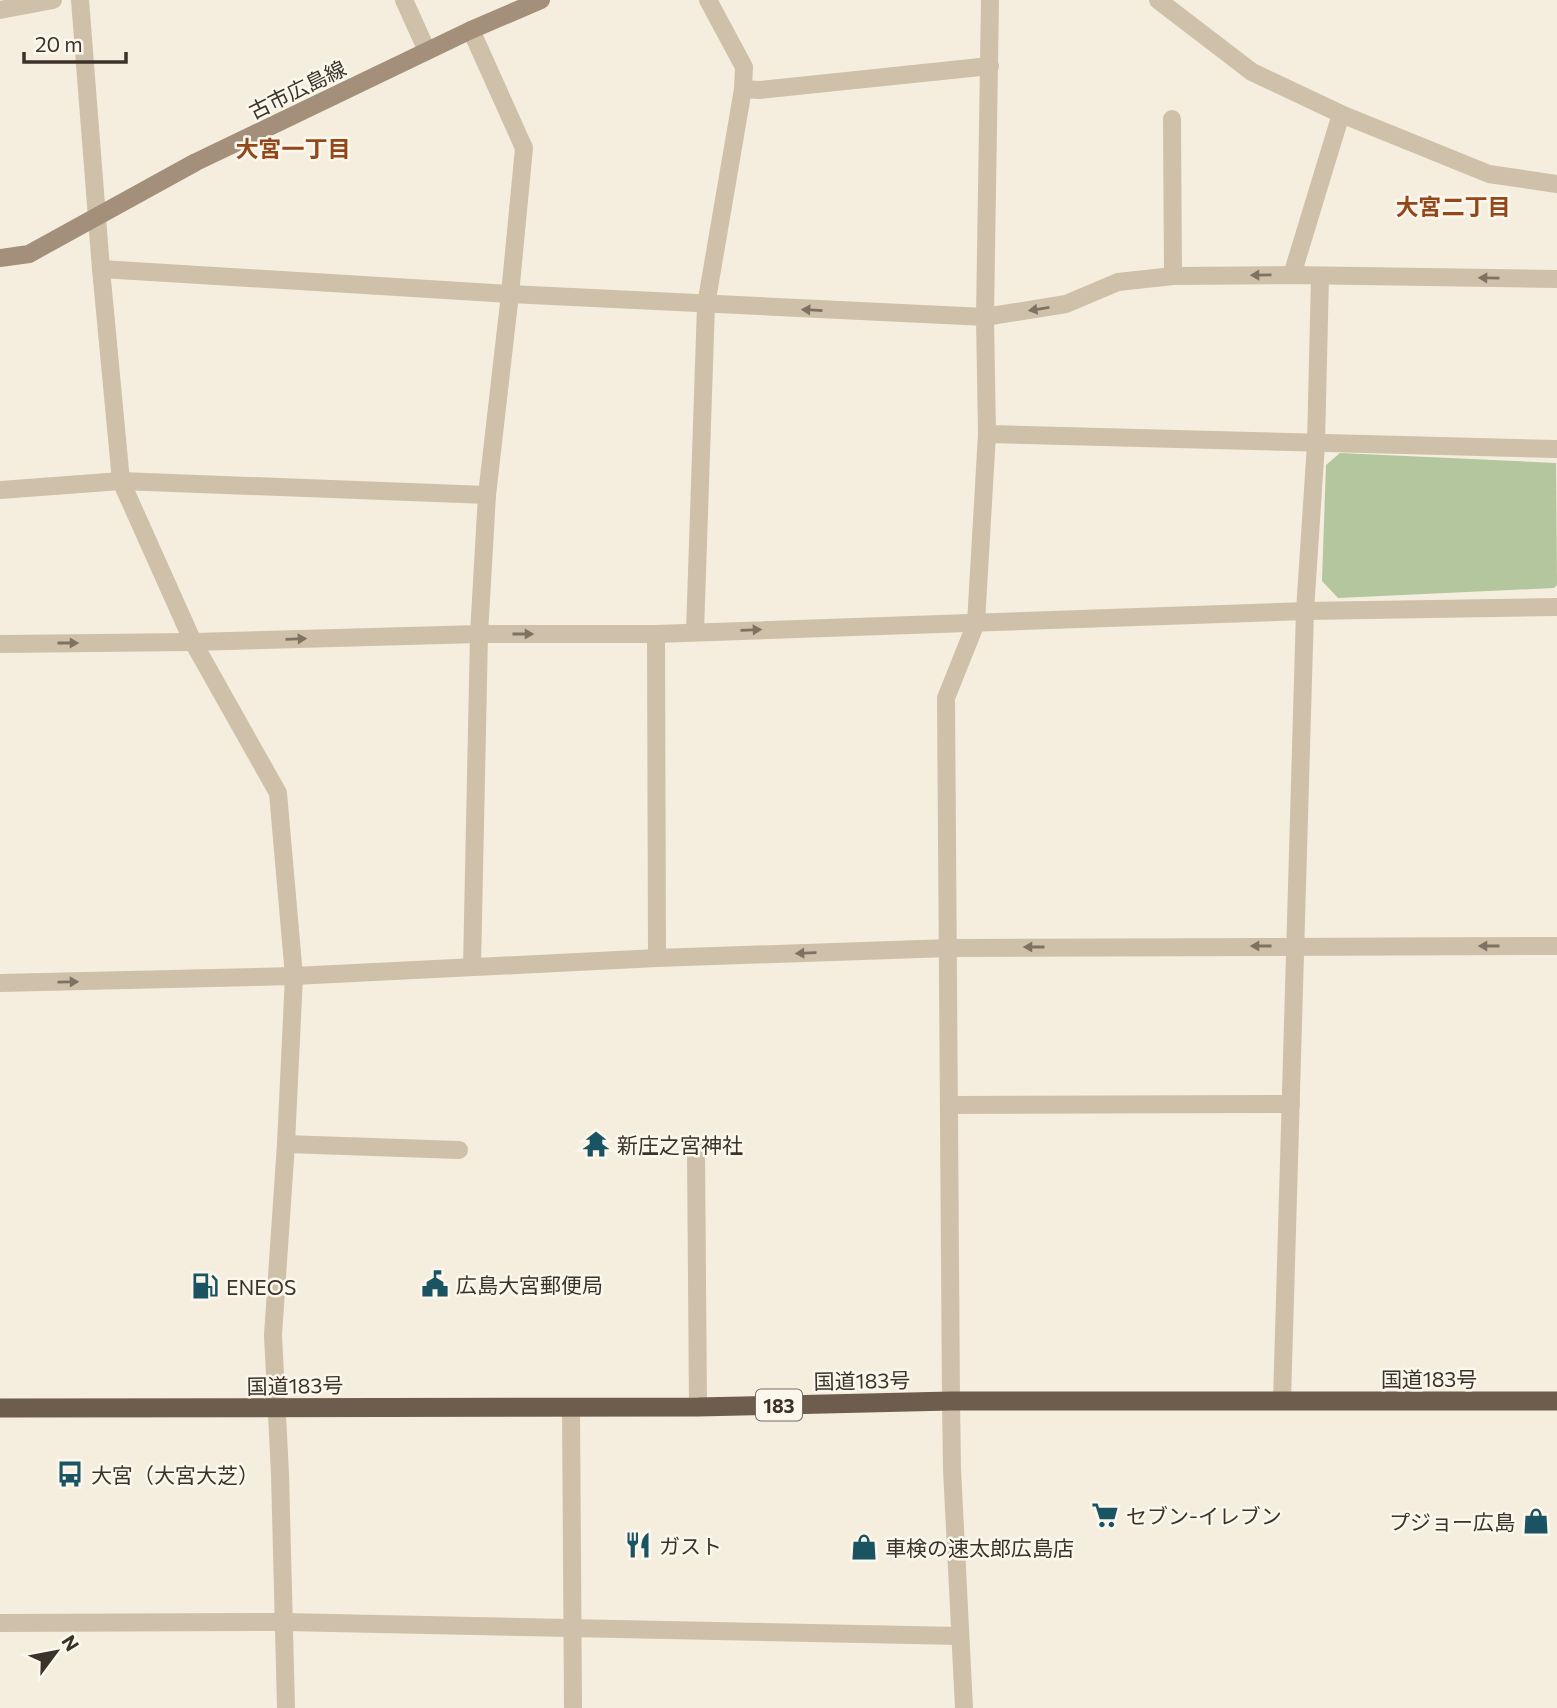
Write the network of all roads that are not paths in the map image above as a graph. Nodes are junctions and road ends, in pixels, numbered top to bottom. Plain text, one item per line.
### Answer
1 (53, 0) edge
2 (80, 0) edge
3 (404, 0) edge
4 (541, 0) edge
5 (708, 0) edge
6 (990, 0) edge
7 (1158, 0) edge
8 (0, 10) edge
9 (471, 30) junction
10 (427, 51) junction
11 (990, 66) junction
12 (743, 89) junction
13 (1342, 114) junction
14 (1172, 120) dead end
15 (1557, 184) edge
16 (98, 216) junction
17 (0, 258) edge
18 (101, 269) junction
19 (1292, 275) junction
20 (1172, 276) junction
21 (1320, 276) junction
22 (1557, 279) edge
23 (510, 294) junction
24 (706, 305) junction
25 (985, 317) junction
26 (987, 434) junction
27 (1317, 444) junction
28 (1557, 449) edge
29 (121, 481) junction
30 (0, 490) edge
31 (487, 495) junction
32 (1557, 607) edge
33 (1305, 611) junction
34 (976, 624) junction
35 (695, 632) junction
36 (480, 634) junction
37 (656, 634) junction
38 (193, 642) junction
39 (0, 643) edge
40 (1295, 946) junction
41 (1557, 946) edge
42 (949, 948) junction
43 (657, 958) junction
44 (472, 967) junction
45 (293, 976) junction
46 (0, 983) edge
47 (1291, 1104) junction
48 (951, 1105) junction
49 (286, 1144) junction
50 (459, 1150) dead end
51 (696, 1150) dead end
52 (951, 1401) junction
53 (1283, 1401) junction
54 (1557, 1401) edge
55 (276, 1407) junction
56 (571, 1407) junction
57 (698, 1407) junction
58 (0, 1408) edge
59 (284, 1622) junction
60 (0, 1623) edge
61 (574, 1629) junction
62 (960, 1636) junction
63 (286, 1708) edge
64 (573, 1708) edge
65 (964, 1708) edge

1 - 8 street
2 - 16 street
3 - 10 street
4 - 9 main road, 古市広島線
5 - 12 street
6 - 11 street
7 - 13 street
9 - 10 main road, 古市広島線
9 - 23 street
10 - 16 main road, 古市広島線
11 - 12 street
11 - 25 street
12 - 24 street
13 - 15 street
13 - 19 street
14 - 20 street
16 - 17 main road, 古市広島線
16 - 18 street
18 - 23 street
18 - 29 street
19 -> 20 street
19 - 21 street
20 -> 25 street
22 -> 21 street
21 - 27 street
23 - 24 street
23 - 31 street
25 -> 24 street
24 - 35 street
25 - 26 street
26 - 27 street
26 - 34 street
27 - 28 street
27 - 33 street
29 - 30 street
29 - 31 street
29 - 38 street
31 - 36 street
32 - 33 street
33 - 34 street
33 - 40 street
35 -> 34 street
34 - 42 street
35 - 37 street
36 -> 37 street
38 -> 36 street
36 - 44 street
37 - 43 street
39 -> 38 street
38 - 45 street
41 -> 40 street
40 -> 42 street
40 - 47 street
42 -> 43 street
42 - 48 street
43 - 44 street
44 - 45 street
46 -> 45 street
45 - 49 street
47 - 48 street
47 - 53 street
48 - 52 street
49 - 50 street
49 - 55 street
51 - 57 street
52 - 53 highway, 国道183号 / 183
52 - 57 highway, 国道183号 / 183
52 - 62 street
53 - 54 highway, 国道183号 / 183
55 - 56 highway, 国道183号 / 183
55 - 58 highway, 国道183号 / 183
55 - 59 street
56 - 57 highway, 国道183号 / 183
56 - 61 street
59 - 60 street
59 - 61 street
59 - 63 street
61 - 62 street
61 - 64 street
62 - 65 street

